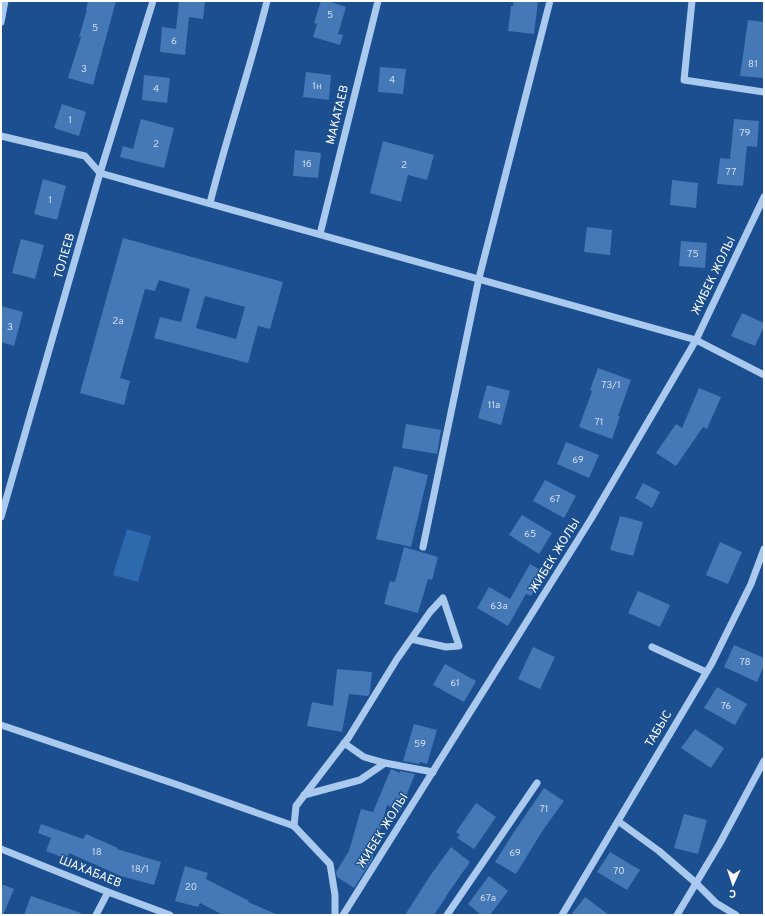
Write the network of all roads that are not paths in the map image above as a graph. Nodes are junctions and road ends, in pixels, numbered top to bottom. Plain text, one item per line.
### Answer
1 (5, 1) edge
2 (152, 1) edge
3 (267, 1) edge
4 (378, 1) edge
5 (550, 1) edge
6 (692, 1) edge
7 (1, 22) edge
8 (764, 92) edge
9 (1, 136) edge
10 (100, 173) junction
11 (764, 197) edge
12 (210, 203) junction
13 (320, 234) junction
14 (478, 278) junction
15 (696, 340) junction
16 (764, 375) edge
17 (1, 517) edge
18 (423, 547) dead end
19 (764, 549) edge
20 (411, 639) junction
21 (652, 647) dead end
22 (706, 672) junction
23 (1, 725) edge
24 (344, 743) junction
25 (764, 761) edge
26 (385, 763) junction
27 (433, 772) junction
28 (537, 783) dead end
29 (304, 795) junction
30 (618, 820) junction
31 (294, 826) junction
32 (1, 849) edge
33 (696, 883) junction
34 (108, 892) junction
35 (96, 915) edge
36 (170, 915) edge
37 (335, 915) edge
38 (343, 915) edge
39 (447, 915) edge
40 (562, 915) edge
41 (677, 915) edge
42 (736, 915) edge

1 - 7 street
2 - 10 street, ТОЛЕЕВ
3 - 12 street
4 - 13 street, МАКАТАЕВ
5 - 14 street
6 - 8 street
9 - 10 street
10 - 12 street
10 - 17 street, ТОЛЕЕВ
11 - 15 street, ЖИБЕК ЖОЛЫ
12 - 13 street
13 - 14 street
14 - 15 street
14 - 18 street
15 - 16 street
15 - 27 street, ЖИБЕК ЖОЛЫ
19 - 22 street, ТАБЫС
20 - 20 street
20 - 24 street
21 - 22 street
22 - 30 street, ТАБЫС
23 - 31 street
24 - 26 street
24 - 29 street
25 - 33 street
26 - 27 street
26 - 29 street
27 - 38 street, ЖИБЕК ЖОЛЫ
28 - 39 street
29 - 31 street
30 - 33 street
30 - 40 street, ТАБЫС
31 - 37 street
32 - 34 street, ШАХАБАЕВ
33 - 41 street
33 - 42 street
34 - 35 street
34 - 36 street, ШАХАБАЕВ

